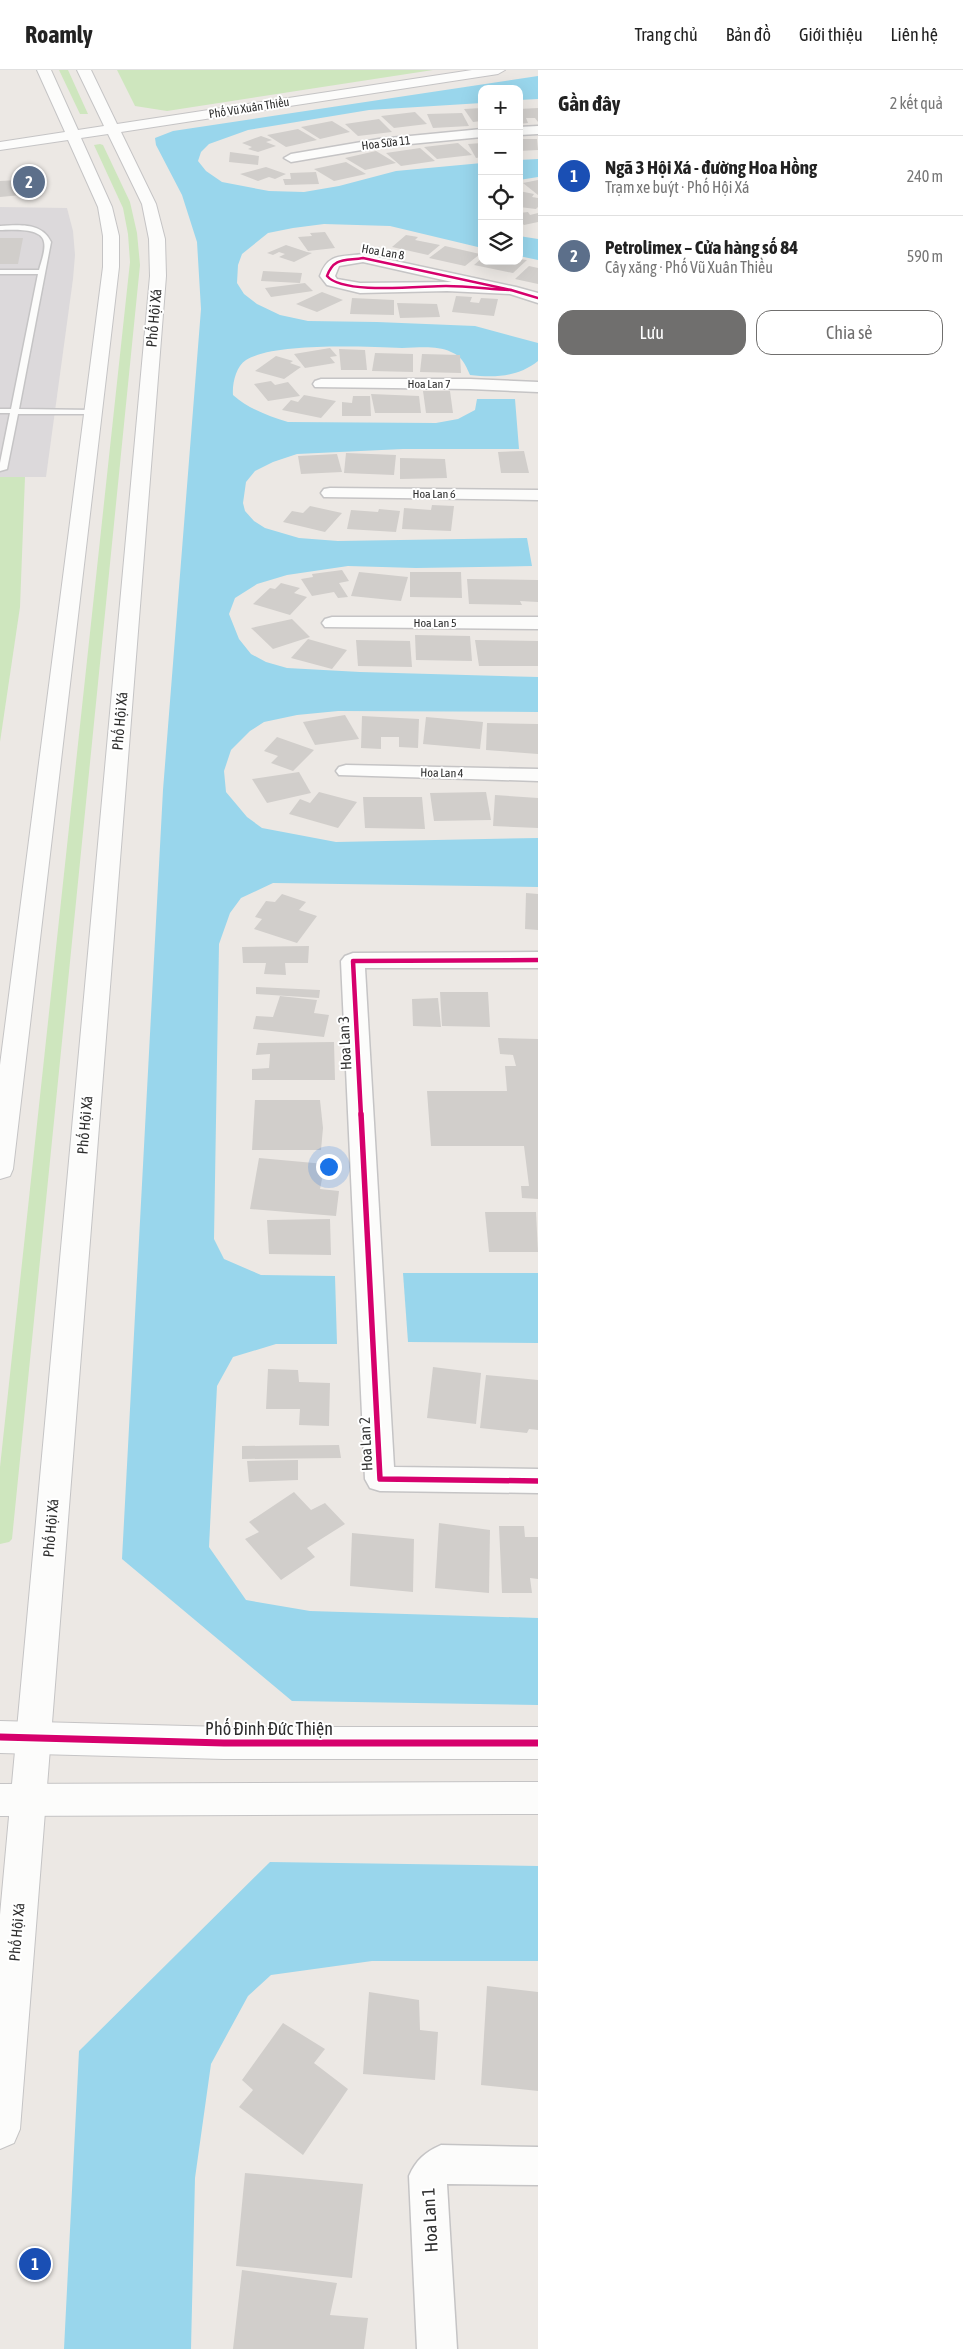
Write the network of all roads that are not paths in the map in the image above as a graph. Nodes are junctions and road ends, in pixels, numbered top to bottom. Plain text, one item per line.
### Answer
1 (44, 70) edge
2 (84, 70) edge
3 (498, 70) edge
4 (112, 129) junction
5 (538, 130) edge
6 (523, 131) edge
7 (478, 133) edge
8 (72, 135) junction
9 (0, 146) edge
10 (291, 158) dead end
11 (0, 228) edge
12 (0, 272) edge
13 (42, 272) junction
14 (512, 290) junction
15 (538, 298) edge
16 (320, 384) dead end
17 (538, 387) edge
18 (0, 411) edge
19 (13, 411) junction
20 (93, 412) junction
21 (0, 469) edge
22 (330, 493) dead end
23 (538, 495) edge
24 (332, 622) dead end
25 (538, 622) edge
26 (346, 771) dead end
27 (538, 775) edge
28 (538, 960) edge
29 (0, 1169) edge
30 (371, 1309) joint
31 (538, 1481) edge
32 (17, 1738) edge
33 (538, 1743) edge
34 (538, 1798) edge
35 (14, 1800) edge
36 (0, 2129) edge
37 (538, 2166) edge
38 (437, 2349) edge

1 - 8 main road
2 - 4 main road, Phố Hội Xá
3 - 4 main road, Phố Vũ Xuân Thiều
4 - 8 main road, Phố Vũ Xuân Thiều
4 - 32 main road, Phố Hội Xá
5 - 6 street
7 - 10 street, Hoa Sữa 11
8 - 9 main road, Phố Vũ Xuân Thiều
8 - 20 main road
11 - 13 lane
12 - 13 lane
13 - 19 lane
14 - 14 street, Hoa Lan 8
14 - 15 street, Hoa Lan 8
16 - 17 street, Hoa Lan 7
18 - 19 lane
19 - 20 lane
19 - 21 lane
20 - 29 main road
22 - 23 street, Hoa Lan 6
24 - 25 street, Hoa Lan 5
26 - 27 street, Hoa Lan 4
28 - 30 street, Hoa Lan 3
30 - 31 street, Hoa Lan 2
32 - 33 main road, Phố Đinh Đức Thiện
32 - 35 main road, Phố Hội Xá
34 - 35 main road
35 - 36 main road, Phố Hội Xá
37 - 38 street, Hoa Lan 1

